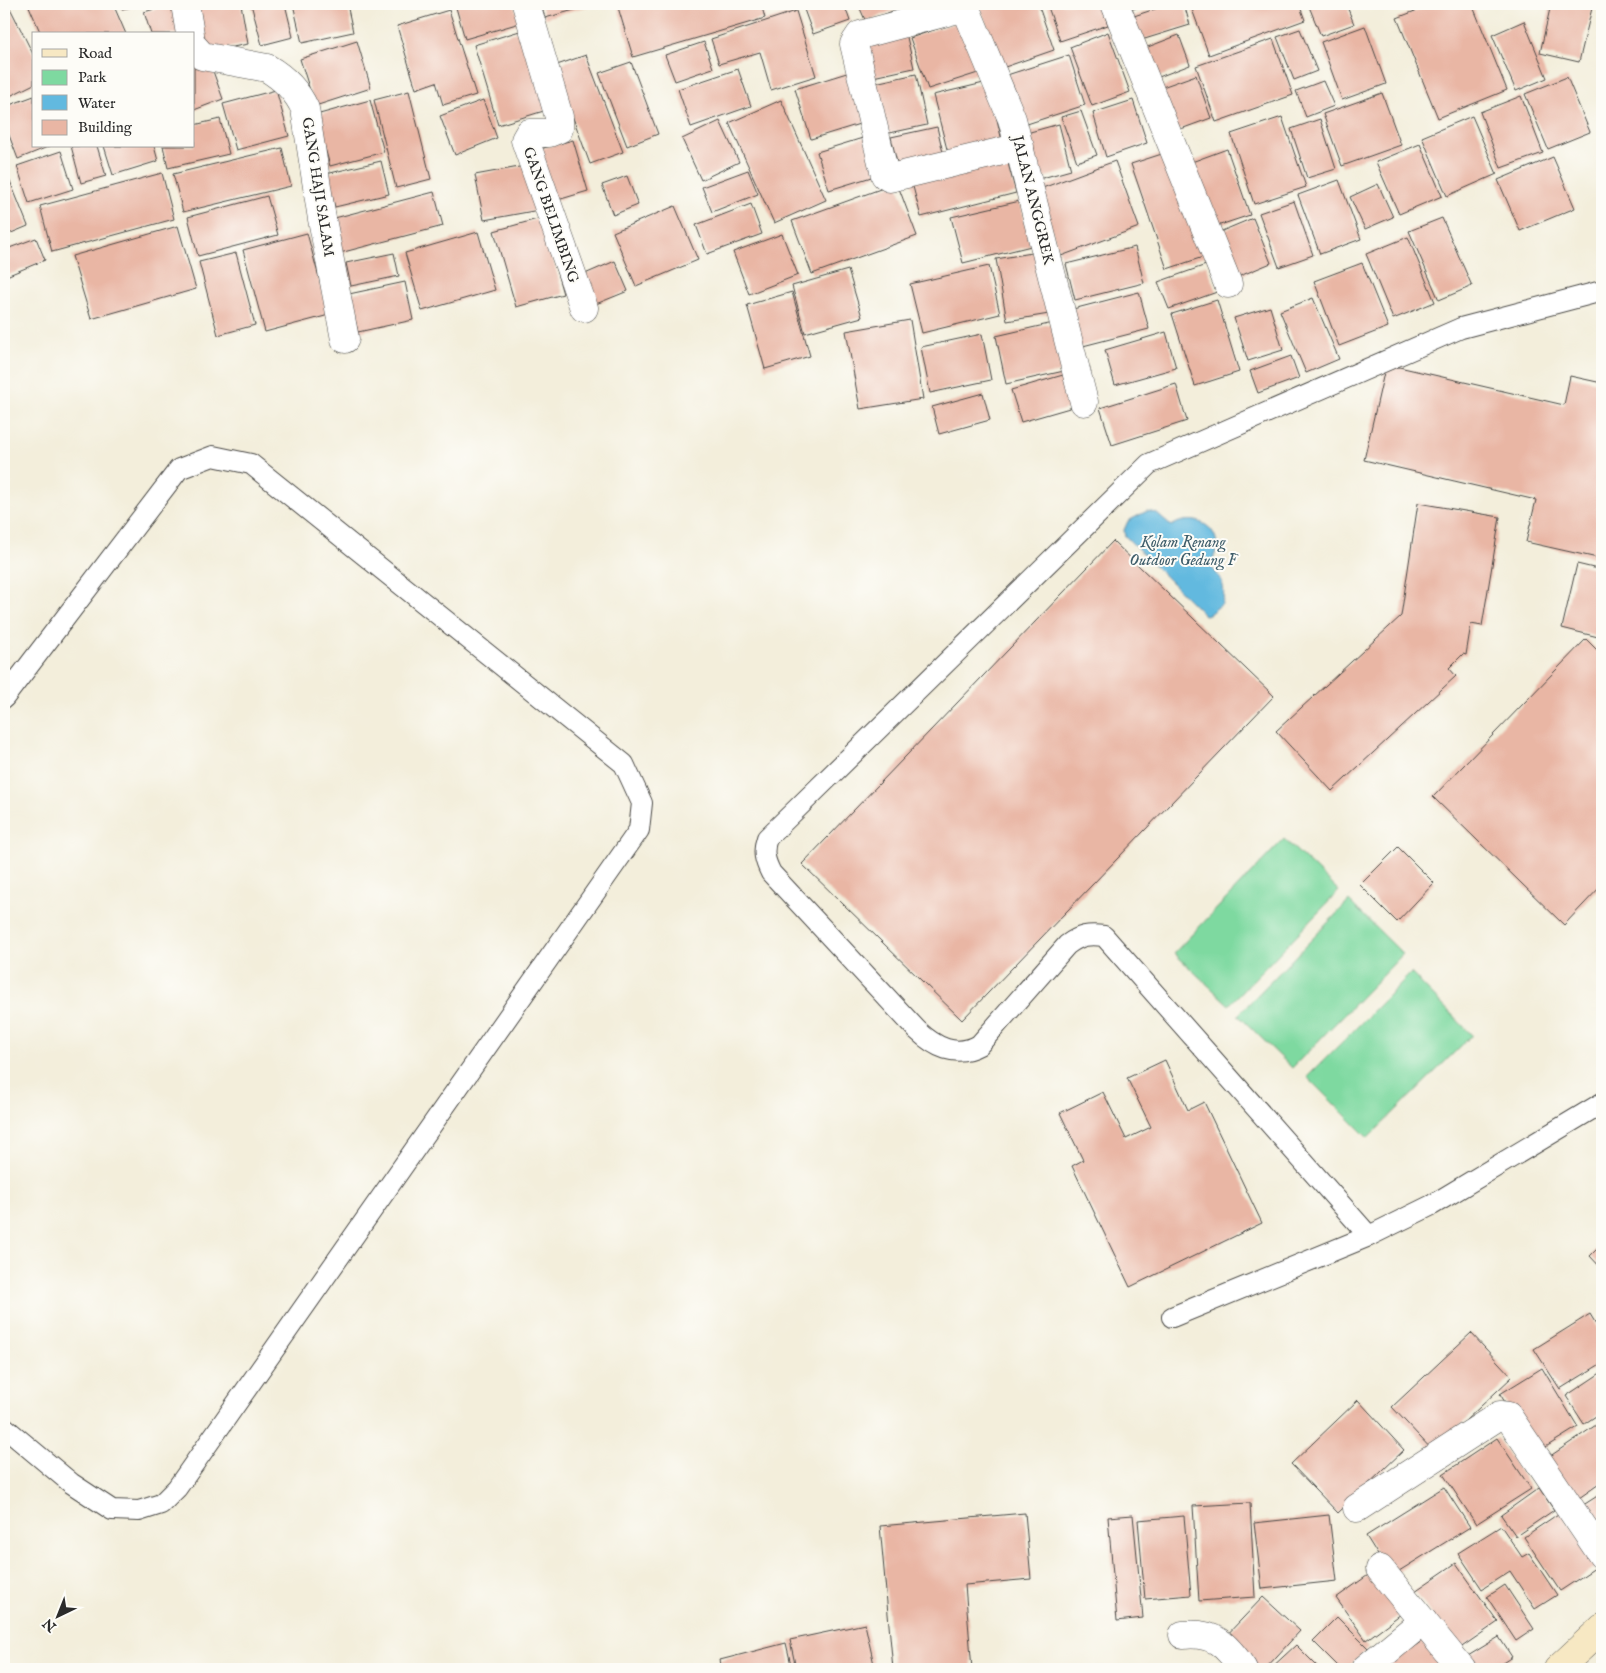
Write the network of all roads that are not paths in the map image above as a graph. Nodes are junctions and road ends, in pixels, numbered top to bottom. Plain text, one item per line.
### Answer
1 (186, 4) edge
2 (526, 4) edge
3 (1115, 4) edge
4 (965, 5) edge
5 (190, 32) edge
6 (195, 48) edge
7 (1020, 147) junction
8 (1228, 284) dead end
9 (1602, 291) edge
10 (584, 308) dead end
11 (345, 339) dead end
12 (1084, 402) dead end
13 (4, 698) edge
14 (1602, 1103) edge
15 (1369, 1236) junction
16 (1172, 1317) dead end
17 (4, 1427) edge
18 (1357, 1508) dead end
19 (1602, 1555) edge
20 (1380, 1569) dead end
21 (1423, 1621) junction
22 (1602, 1628) edge
23 (1183, 1635) dead end
24 (1243, 1669) edge
25 (1365, 1669) edge
26 (1462, 1669) edge
27 (1558, 1669) edge

1 - 5 street
2 - 10 street, GANG BELIMBING
3 - 8 street
4 - 7 street, JALAN ANGGREK
4 - 7 street
6 - 11 street, GANG HAJI SALAM
7 - 12 street, JALAN ANGGREK
9 - 15 lane
13 - 17 lane
14 - 15 lane
15 - 16 lane
18 - 19 street
20 - 21 street
21 - 25 street
21 - 26 street
22 - 27 main road
23 - 24 street

